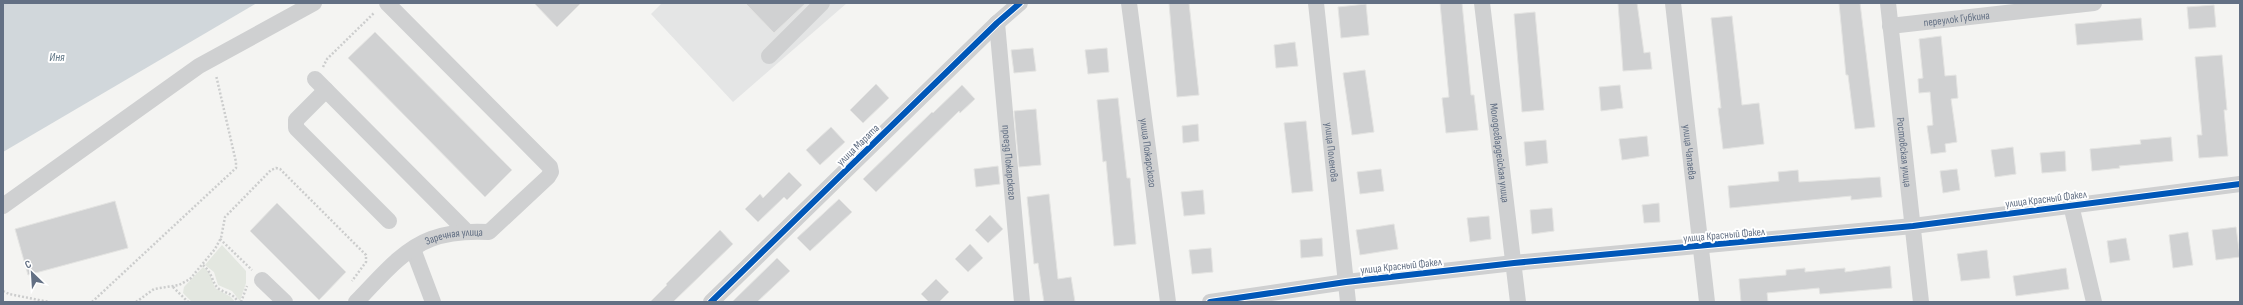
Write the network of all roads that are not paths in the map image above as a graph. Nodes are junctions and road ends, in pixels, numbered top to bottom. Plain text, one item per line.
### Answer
1 (314, 3) edge
2 (822, 3) edge
3 (1020, 3) edge
4 (1129, 3) edge
5 (1316, 3) edge
6 (1482, 3) edge
7 (1673, 3) edge
8 (1888, 3) edge
9 (2094, 3) edge
10 (383, 6) edge
11 (997, 23) junction
12 (1890, 26) junction
13 (769, 56) dead end
14 (315, 79) road end
15 (326, 90) junction
16 (2240, 184) edge
17 (3, 206) edge
18 (2070, 206) junction
19 (389, 221) dead end
20 (1913, 226) junction
21 (466, 231) junction
22 (1701, 247) junction
23 (413, 248) junction
24 (1514, 263) junction
25 (262, 280) road end
26 (1346, 282) junction
27 (285, 302) edge
28 (356, 302) edge
29 (433, 302) edge
30 (711, 302) edge
31 (1022, 302) edge
32 (1168, 302) edge
33 (1210, 302) edge
34 (1348, 302) edge
35 (1518, 302) edge
36 (1707, 302) edge
37 (1921, 302) edge
38 (2094, 302) edge

1 - 17 street
2 - 13 street
3 - 11 street, улица Марата
4 - 32 street, улица Пожарского
5 - 26 street, улица Поленова
6 - 24 street, Молодогвардейская улица
7 - 22 street, улица Чапаева
8 - 12 street, Ростовская улица
9 - 12 street, переулок Губкина
10 - 21 street, Заречная улица
11 - 30 street, улица Марата
11 - 31 street, проезд Пожарского
12 - 20 street, Ростовская улица
14 - 15 street
15 - 19 street
15 - 21 street
16 - 18 street, улица Красный Факел
18 - 20 street, улица Красный Факел
18 - 38 street
20 - 22 street, улица Красный Факел
20 - 37 street, Ростовская улица
21 - 23 street, Заречная улица
22 - 24 street, улица Красный Факел
22 - 36 street, улица Чапаева
23 - 28 street, Заречная улица
23 - 29 street
24 - 26 street, улица Красный Факел
24 - 35 street, Молодогвардейская улица
25 - 27 street
26 - 33 street, улица Красный Факел
26 - 34 street, улица Поленова

